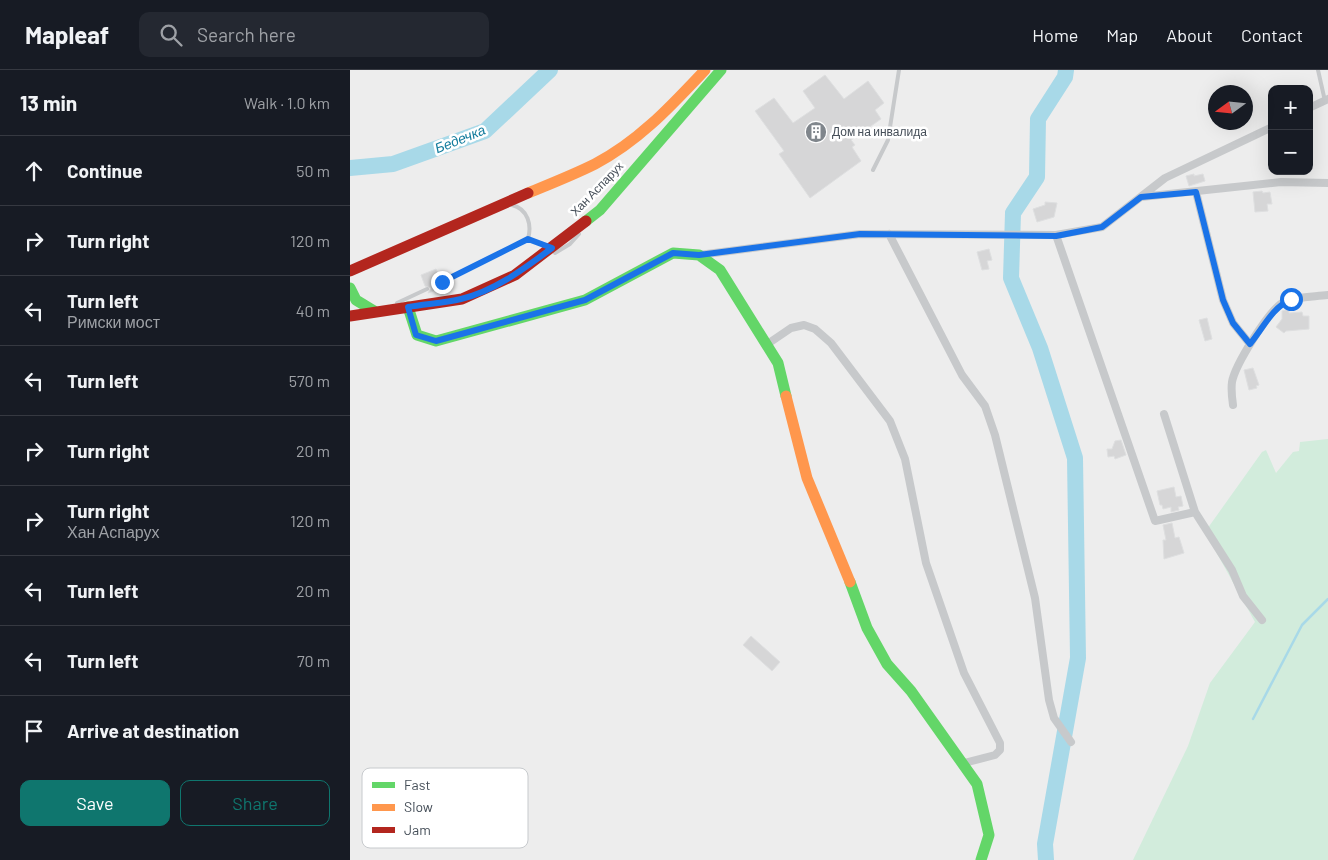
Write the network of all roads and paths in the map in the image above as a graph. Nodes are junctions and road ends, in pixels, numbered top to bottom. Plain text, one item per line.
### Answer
1 (705, 70) edge
2 (721, 70) edge
3 (898, 70) edge
4 (1318, 70) edge
5 (1326, 100) edge
6 (1313, 106) edge
7 (1268, 128) edge
8 (873, 170) dead end
9 (1328, 183) edge
10 (1196, 192) junction
11 (1141, 197) junction
12 (500, 206) junction
13 (588, 220) junction
14 (889, 234) junction
15 (1056, 236) junction
16 (528, 239) junction
17 (552, 248) junction
18 (699, 255) junction
19 (535, 261) junction
20 (362, 266) junction
21 (350, 271) edge
22 (350, 280) edge
23 (442, 282) dead end
24 (350, 288) edge
25 (427, 289) dead end
26 (1328, 295) edge
27 (408, 307) junction
28 (379, 311) junction
29 (350, 316) edge
30 (1250, 344) junction
31 (766, 346) junction
32 (1233, 405) dead end
33 (1164, 414) dead end
34 (1195, 512) junction
35 (1262, 620) dead end
36 (1071, 742) dead end
37 (964, 763) junction
38 (981, 860) edge

1 - 12 street, Хан Аспарух
2 - 13 street, Хан Аспарух
3 - 8 lane
4 - 5 lane
5 - 6 street
7 - 11 street
9 - 10 street
10 - 11 street
10 - 30 street
11 - 15 street
12 - 16 lane
12 - 20 street, Хан Аспарух
13 - 17 street, Хан Аспарух
13 - 19 lane
14 - 15 street
14 - 18 street
14 - 36 street
15 - 34 street
16 - 17 lane
16 - 23 lane
17 - 19 street, Хан Аспарух
18 - 27 street
18 - 31 street
19 - 27 street, Хан Аспарух
20 - 21 street, Хан Аспарух
20 - 22 street
24 - 28 street
25 - 28 lane
26 - 30 street
27 - 28 street, Хан Аспарух
28 - 29 street, Хан Аспарух
30 - 32 street
31 - 37 street
31 - 37 street
33 - 34 street
34 - 35 street
37 - 38 street

